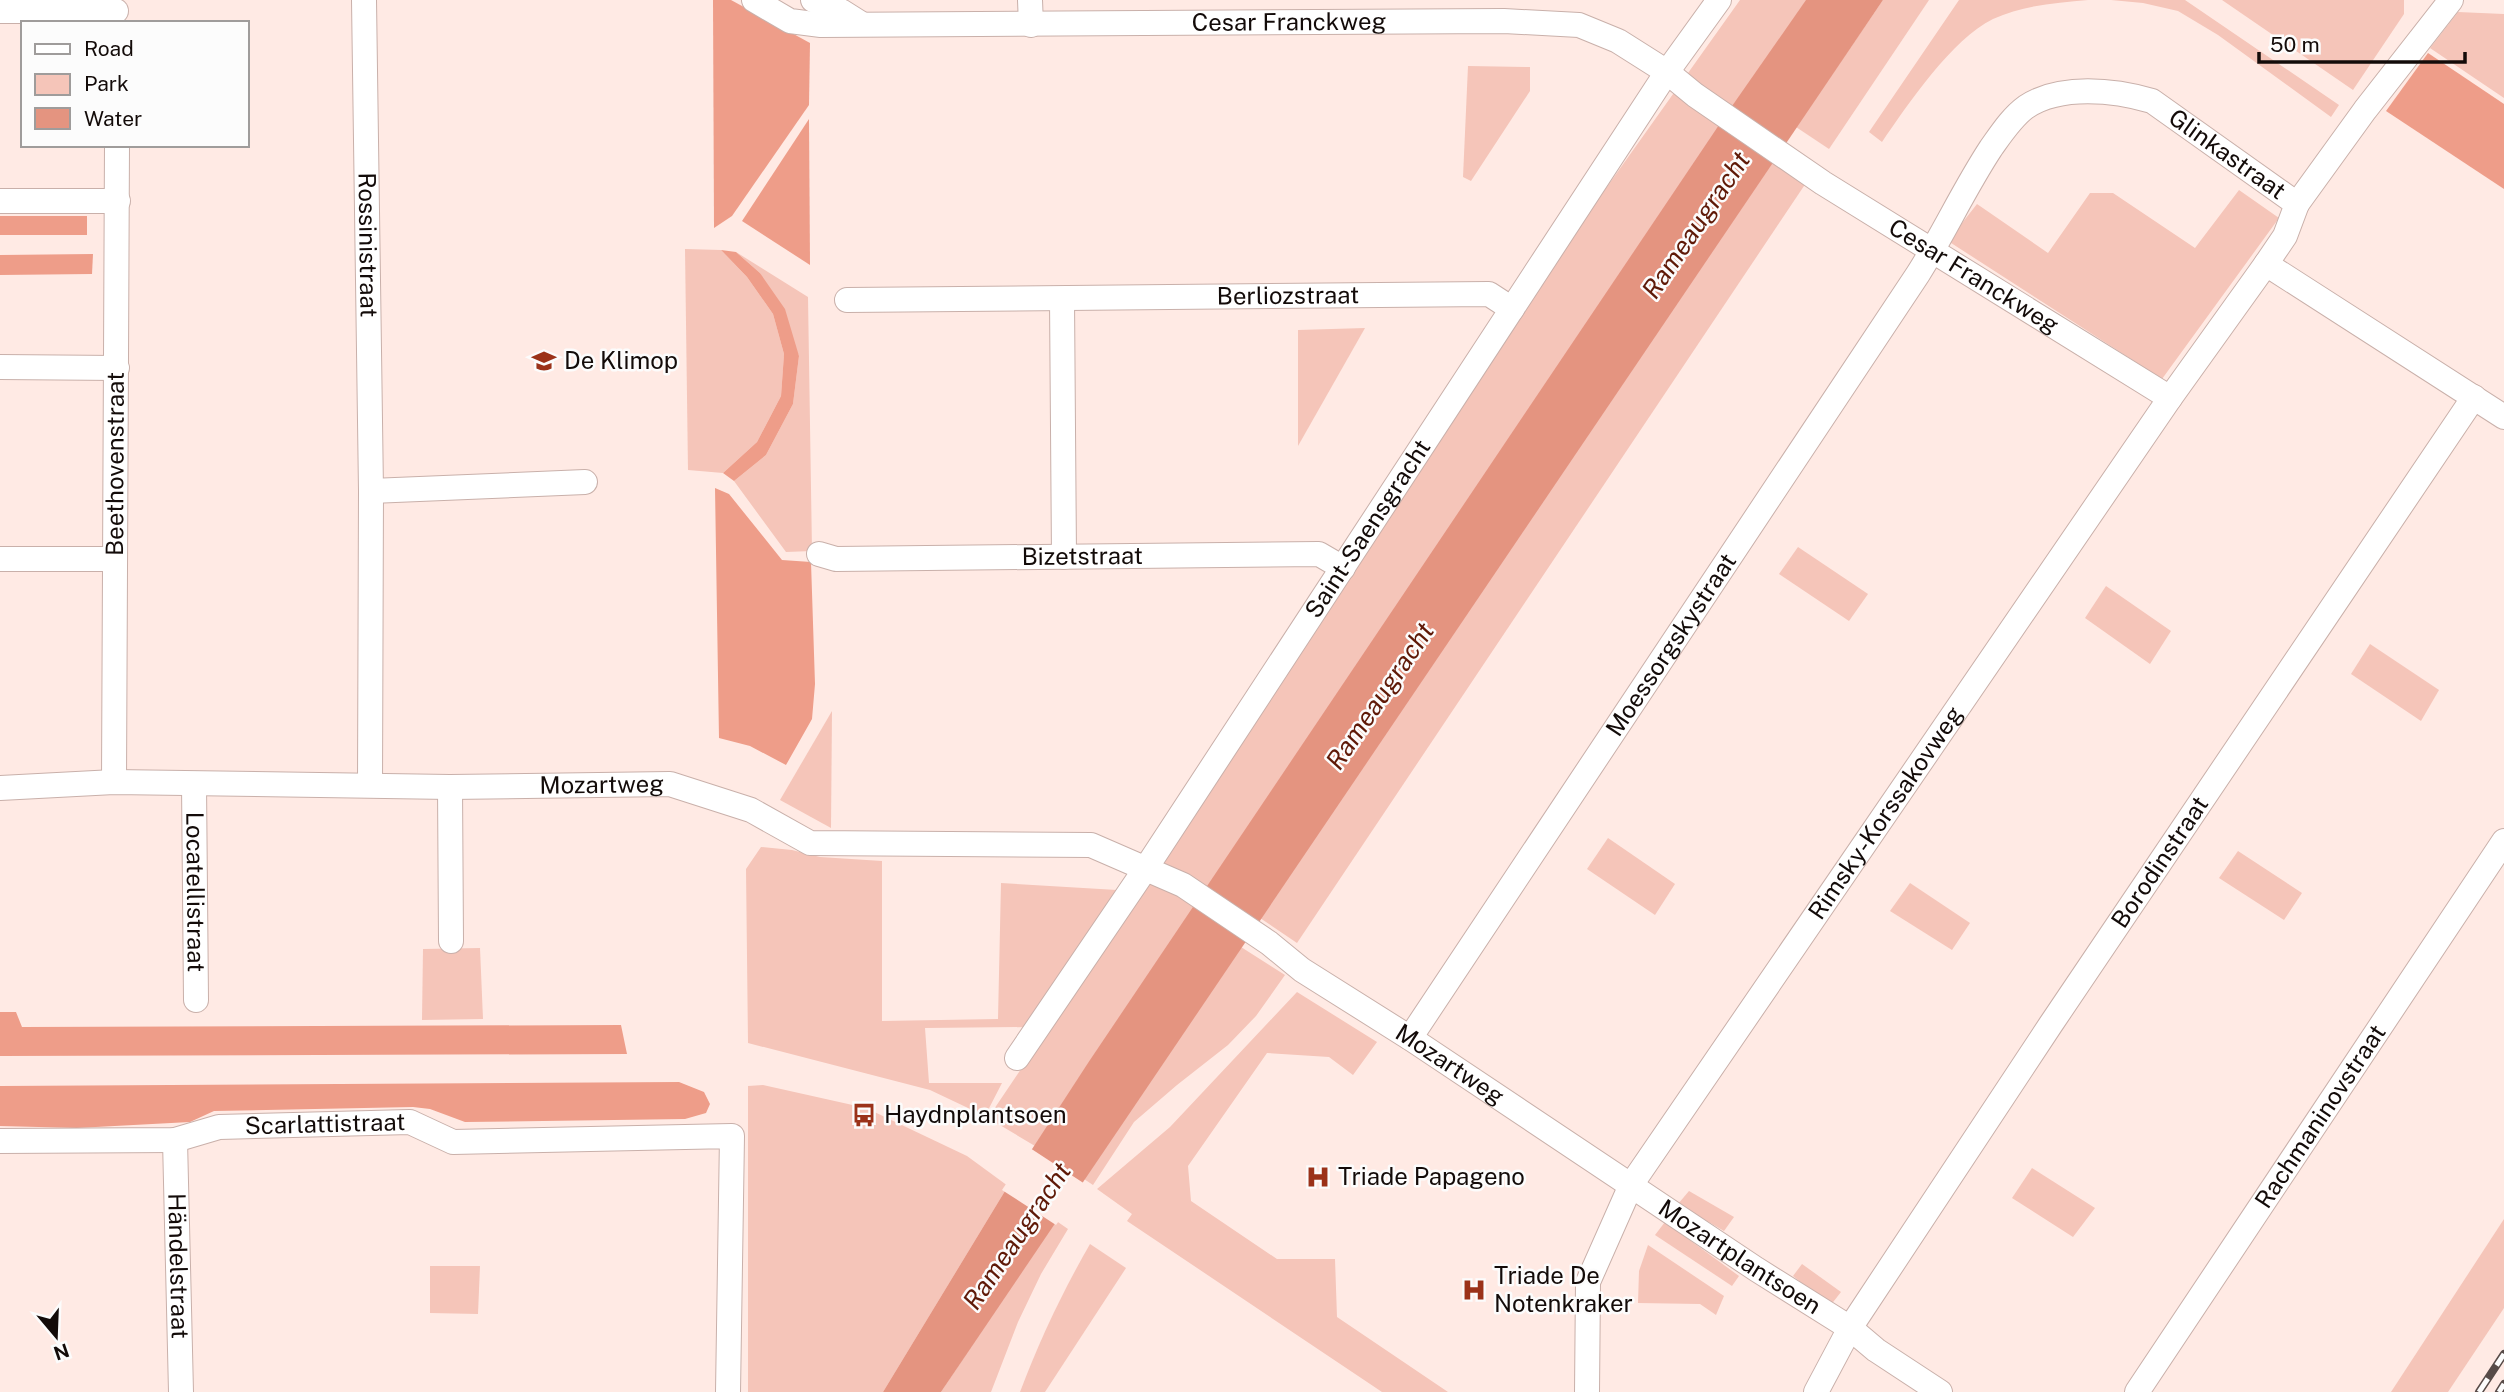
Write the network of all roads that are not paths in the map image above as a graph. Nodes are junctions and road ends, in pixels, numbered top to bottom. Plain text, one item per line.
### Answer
1 (364, 0) edge
2 (754, 0) edge
3 (813, 0) edge
4 (1030, 0) edge
5 (1719, 0) edge
6 (2451, 0) edge
7 (1503, 10) edge
8 (0, 11) edge
9 (117, 11) edge
10 (863, 25) junction
11 (1031, 25) junction
12 (1667, 72) junction
13 (117, 147) edge
14 (0, 201) edge
15 (118, 201) junction
16 (2297, 204) junction
17 (1932, 251) junction
18 (2266, 264) junction
19 (1062, 299) junction
20 (847, 300) dead end
21 (1511, 309) junction
22 (0, 367) edge
23 (117, 368) junction
24 (2473, 397) junction
25 (2170, 398) junction
26 (2504, 417) edge
27 (585, 482) dead end
28 (371, 491) junction
29 (819, 554) dead end
30 (1064, 557) junction
31 (0, 559) edge
32 (115, 559) junction
33 (1343, 568) junction
34 (114, 782) junction
35 (194, 783) junction
36 (370, 785) junction
37 (0, 788) edge
38 (450, 788) junction
39 (2504, 841) edge
40 (1146, 868) junction
41 (451, 941) dead end
42 (196, 1000) dead end
43 (1410, 1038) junction
44 (1017, 1058) dead end
45 (175, 1139) junction
46 (0, 1140) edge
47 (1631, 1185) junction
48 (1850, 1328) junction
49 (181, 1392) edge
50 (728, 1392) edge
51 (1587, 1392) edge
52 (1816, 1392) edge
53 (1940, 1392) edge
54 (2137, 1392) edge

1 - 28 street, Rossinistraat
2 - 10 street, Cesar Franckweg
3 - 10 street, Cesar Franckweg
4 - 11 street
5 - 12 street, Saint-Saensgracht
6 - 16 street
7 - 11 street, Cesar Franckweg
7 - 12 street, Cesar Franckweg
8 - 9 street
10 - 11 street, Cesar Franckweg
12 - 17 street, Cesar Franckweg
12 - 21 street, Saint-Saensgracht
13 - 15 street, Beethovenstraat
14 - 15 street
15 - 23 street, Beethovenstraat
16 - 17 street, Glinkastraat
16 - 18 street, Glinkastraat
17 - 25 street, Cesar Franckweg
17 - 43 street, Moessorgskystraat
18 - 24 street
18 - 25 street, Rimsky-Korssakovweg
19 - 20 street, Berliozstraat
19 - 21 street, Berliozstraat
19 - 30 street
21 - 33 street, Saint-Saensgracht
22 - 23 street
23 - 32 street, Beethovenstraat
24 - 26 street
24 - 48 street, Borodinstraat
25 - 47 street, Rimsky-Korssakovweg
27 - 28 street
28 - 36 street, Rossinistraat
29 - 30 street, Bizetstraat
30 - 33 street, Bizetstraat
31 - 32 street
32 - 34 street, Beethovenstraat
33 - 40 street, Saint-Saensgracht
34 - 35 street, Mozartweg
34 - 37 street, Mozartweg
35 - 36 street, Mozartweg
35 - 42 street, Locatellistraat
36 - 38 street, Mozartweg
38 - 40 street, Mozartweg
38 - 41 street
39 - 54 street, Rachmaninovstraat
40 - 43 street, Mozartweg
40 - 44 street, Saint-Saensgracht
43 - 47 street, Mozartweg
45 - 46 street, Scarlattistraat
45 - 49 street, Händelstraat
45 - 50 street, Scarlattistraat
47 - 48 street, Mozartplantsoen
47 - 51 street, Rimsky-Korssakovweg
48 - 52 street
48 - 53 street, Mozartplantsoen

